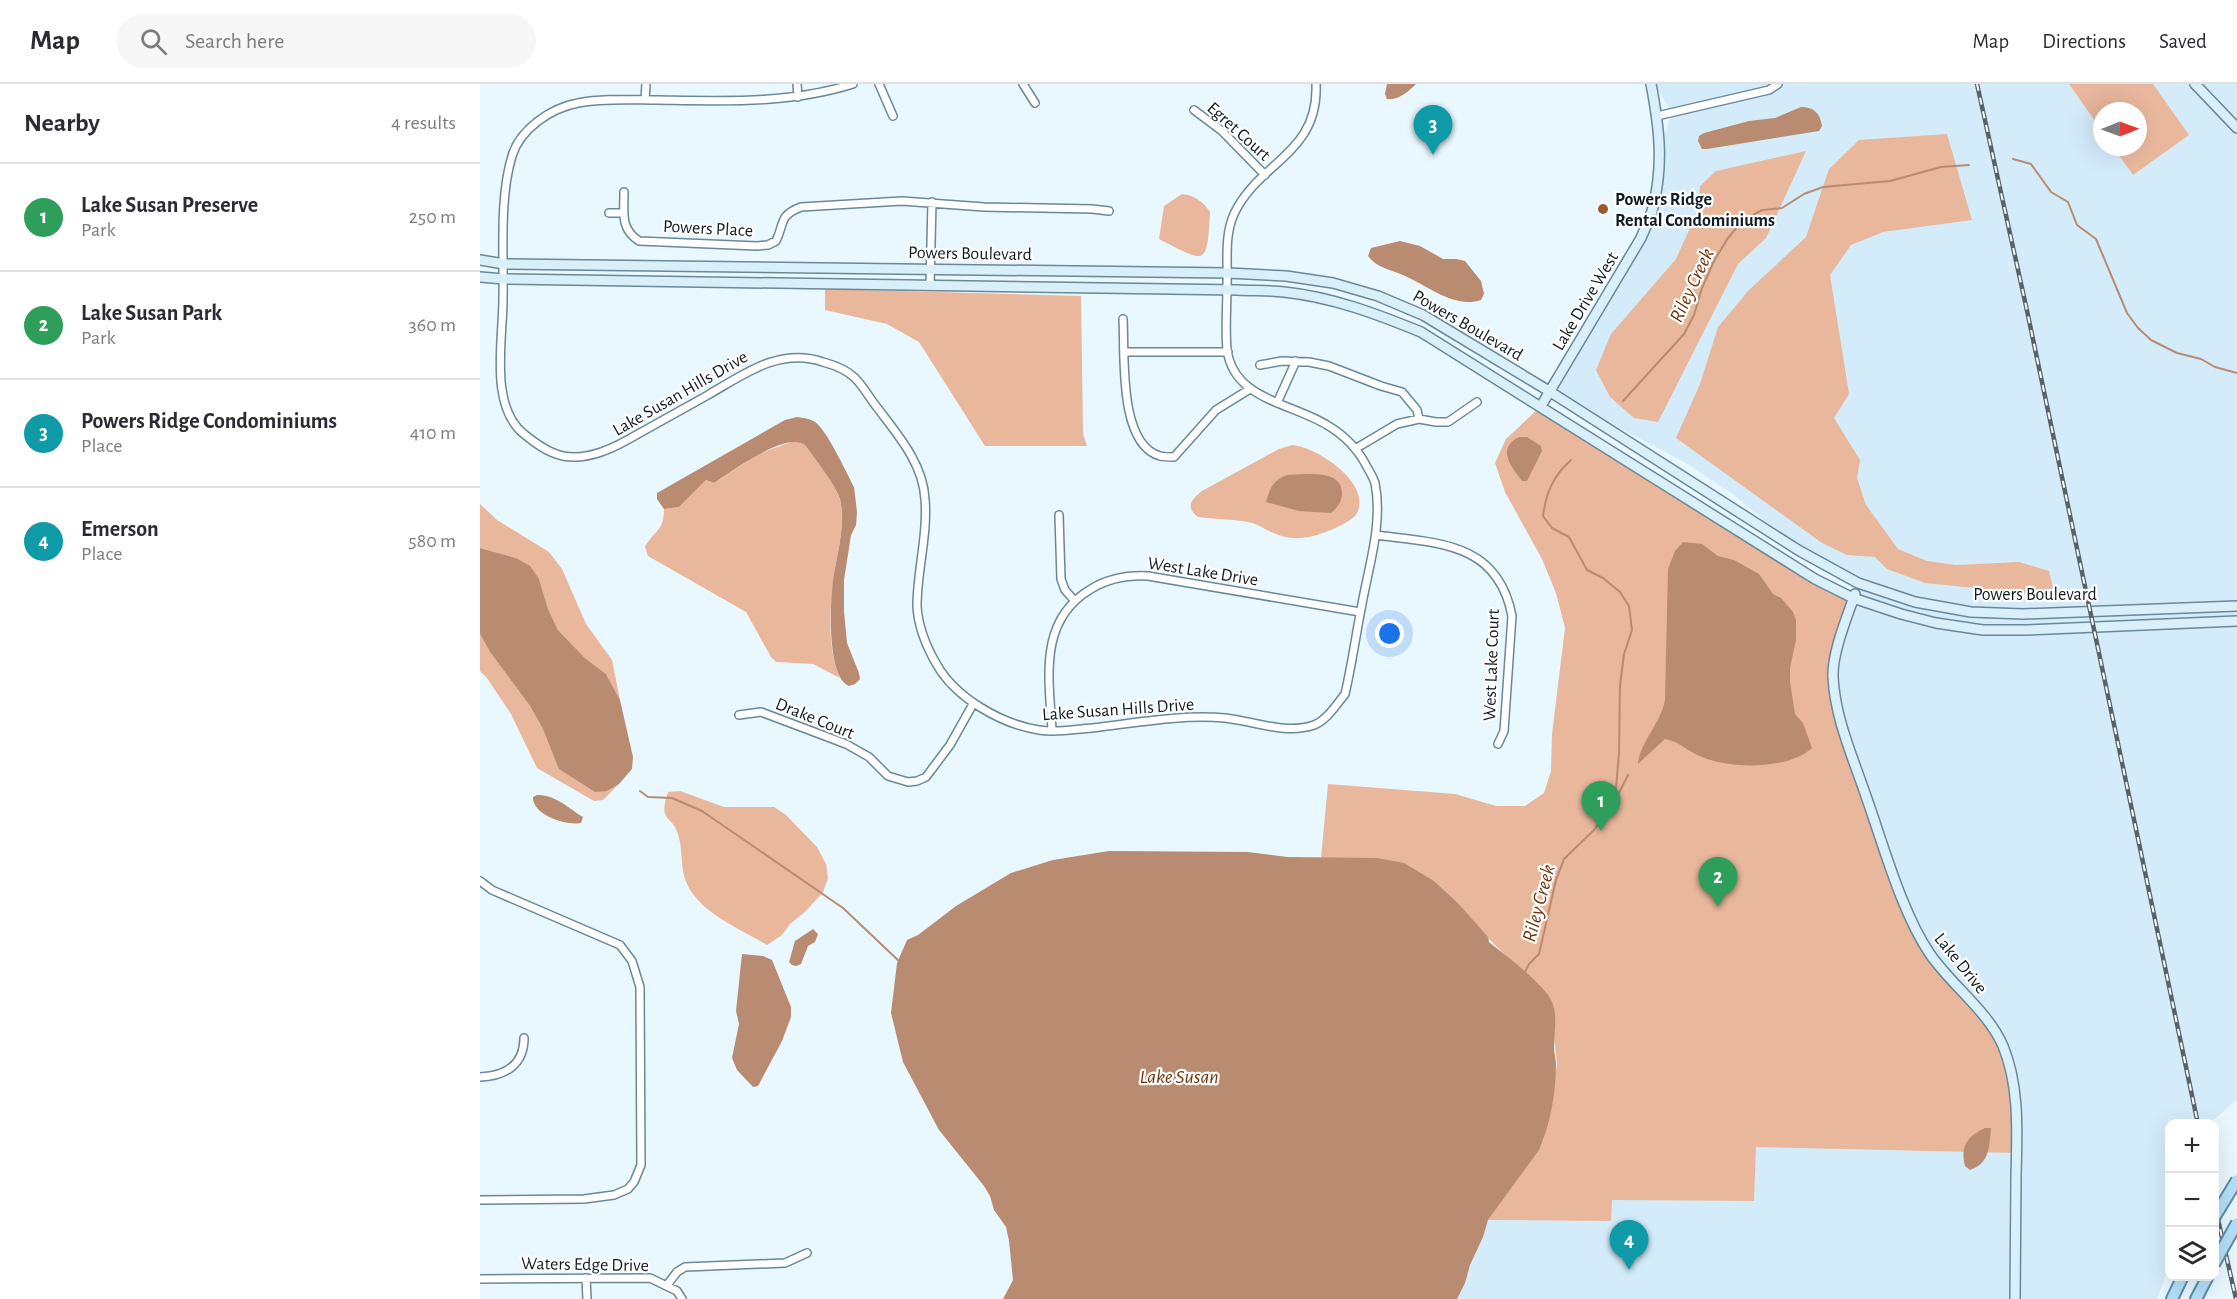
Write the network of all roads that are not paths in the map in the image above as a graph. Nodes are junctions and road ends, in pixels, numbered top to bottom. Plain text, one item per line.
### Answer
1 (646, 84) edge
2 (797, 84) edge
3 (853, 84) edge
4 (879, 84) edge
5 (1023, 84) edge
6 (1316, 84) edge
7 (1651, 84) edge
8 (1778, 84) edge
9 (2195, 84) edge
10 (798, 97) junction
11 (645, 100) junction
12 (1035, 103) dead end
13 (1194, 110) dead end
14 (893, 116) dead end
15 (1657, 116) junction
16 (2237, 128) edge
17 (1265, 174) junction
18 (624, 192) dead end
19 (932, 202) junction
20 (1109, 211) dead end
21 (609, 213) dead end
22 (624, 213) junction
23 (480, 260) edge
24 (504, 264) junction
25 (930, 269) junction
26 (1228, 273) junction
27 (480, 277) edge
28 (504, 279) junction
29 (930, 285) junction
30 (1227, 290) junction
31 (1123, 319) dead end
32 (1125, 352) junction
33 (1228, 352) junction
34 (1296, 361) junction
35 (1260, 365) dead end
36 (1250, 389) junction
37 (1549, 391) junction
38 (1477, 402) dead end
39 (1277, 403) junction
40 (1541, 406) junction
41 (1419, 419) junction
42 (1355, 449) junction
43 (1059, 515) dead end
44 (1376, 535) junction
45 (1858, 583) junction
46 (1853, 598) junction
47 (1074, 600) junction
48 (2237, 606) edge
49 (1360, 612) junction
50 (2237, 621) edge
51 (973, 704) junction
52 (739, 715) dead end
53 (1052, 730) junction
54 (1498, 744) dead end
55 (480, 881) edge
56 (524, 1038) dead end
57 (480, 1077) edge
58 (2237, 1180) edge
59 (480, 1200) edge
60 (2219, 1210) edge
61 (2237, 1223) edge
62 (807, 1253) dead end
63 (2219, 1255) edge
64 (586, 1278) junction
65 (480, 1279) edge
66 (2181, 1281) edge
67 (2205, 1281) edge
68 (667, 1285) junction
69 (586, 1299) edge
70 (682, 1299) edge
71 (2014, 1299) edge
72 (2172, 1299) edge
73 (2196, 1299) edge

1 - 11 street
2 - 10 street
3 - 10 street, Lake Susan Hills Drive
4 - 14 street
5 - 12 street
6 - 17 street, Lake Susan Hills Drive
7 - 15 main road, Lake Drive West
8 - 15 street
9 - 16 main road
10 - 11 street, Lake Susan Hills Drive
11 - 24 street, Lake Susan Hills Drive
13 - 17 street, Egret Court
15 - 37 main road, Lake Drive West
17 - 26 street, Lake Susan Hills Drive
18 - 22 street, Powers Place
19 - 20 street, Powers Place
19 - 22 street, Powers Place
19 - 25 street
21 - 22 street
23 - 24 main road, Powers Boulevard
24 - 25 main road, Powers Boulevard
24 - 28 street, Lake Susan Hills Drive
25 - 26 main road, Powers Boulevard
25 - 29 street
26 - 30 street, Lake Susan Hills Drive
26 - 37 main road, Powers Boulevard
27 - 28 main road, Powers Boulevard
28 - 29 main road, Powers Boulevard
28 - 51 street, Lake Susan Hills Drive
29 - 30 main road, Powers Boulevard
30 - 33 street, Lake Susan Hills Drive
30 - 40 main road, Powers Boulevard
31 - 32 street
32 - 33 street
32 - 36 street
33 - 36 street, Lake Susan Hills Drive
34 - 35 street
34 - 39 street
34 - 41 street
36 - 39 street, Lake Susan Hills Drive
37 - 40 main road, Lake Drive West
37 - 45 main road, Powers Boulevard
38 - 41 street
39 - 42 street, Lake Susan Hills Drive
40 - 46 main road, Powers Boulevard
41 - 42 street
42 - 44 street, Lake Susan Hills Drive
43 - 47 street
44 - 49 street, Lake Susan Hills Drive
44 - 54 street, West Lake Court
45 - 46 main road, Lake Drive
45 - 48 main road, Powers Boulevard
46 - 50 main road, Powers Boulevard
46 - 71 main road, Lake Drive
47 - 49 street, West Lake Drive
47 - 53 street, West Lake Drive
49 - 53 street, Lake Susan Hills Drive
51 - 52 street, Drake Court
51 - 53 street, Lake Susan Hills Drive
55 - 59 street
56 - 57 street
58 - 60 main road, bridge
61 - 63 main road, bridge
62 - 68 street
64 - 65 street, Waters Edge Drive
64 - 68 street, Waters Edge Drive
64 - 69 street
66 - 72 main road
67 - 73 main road
68 - 70 street, Waters Edge Drive

